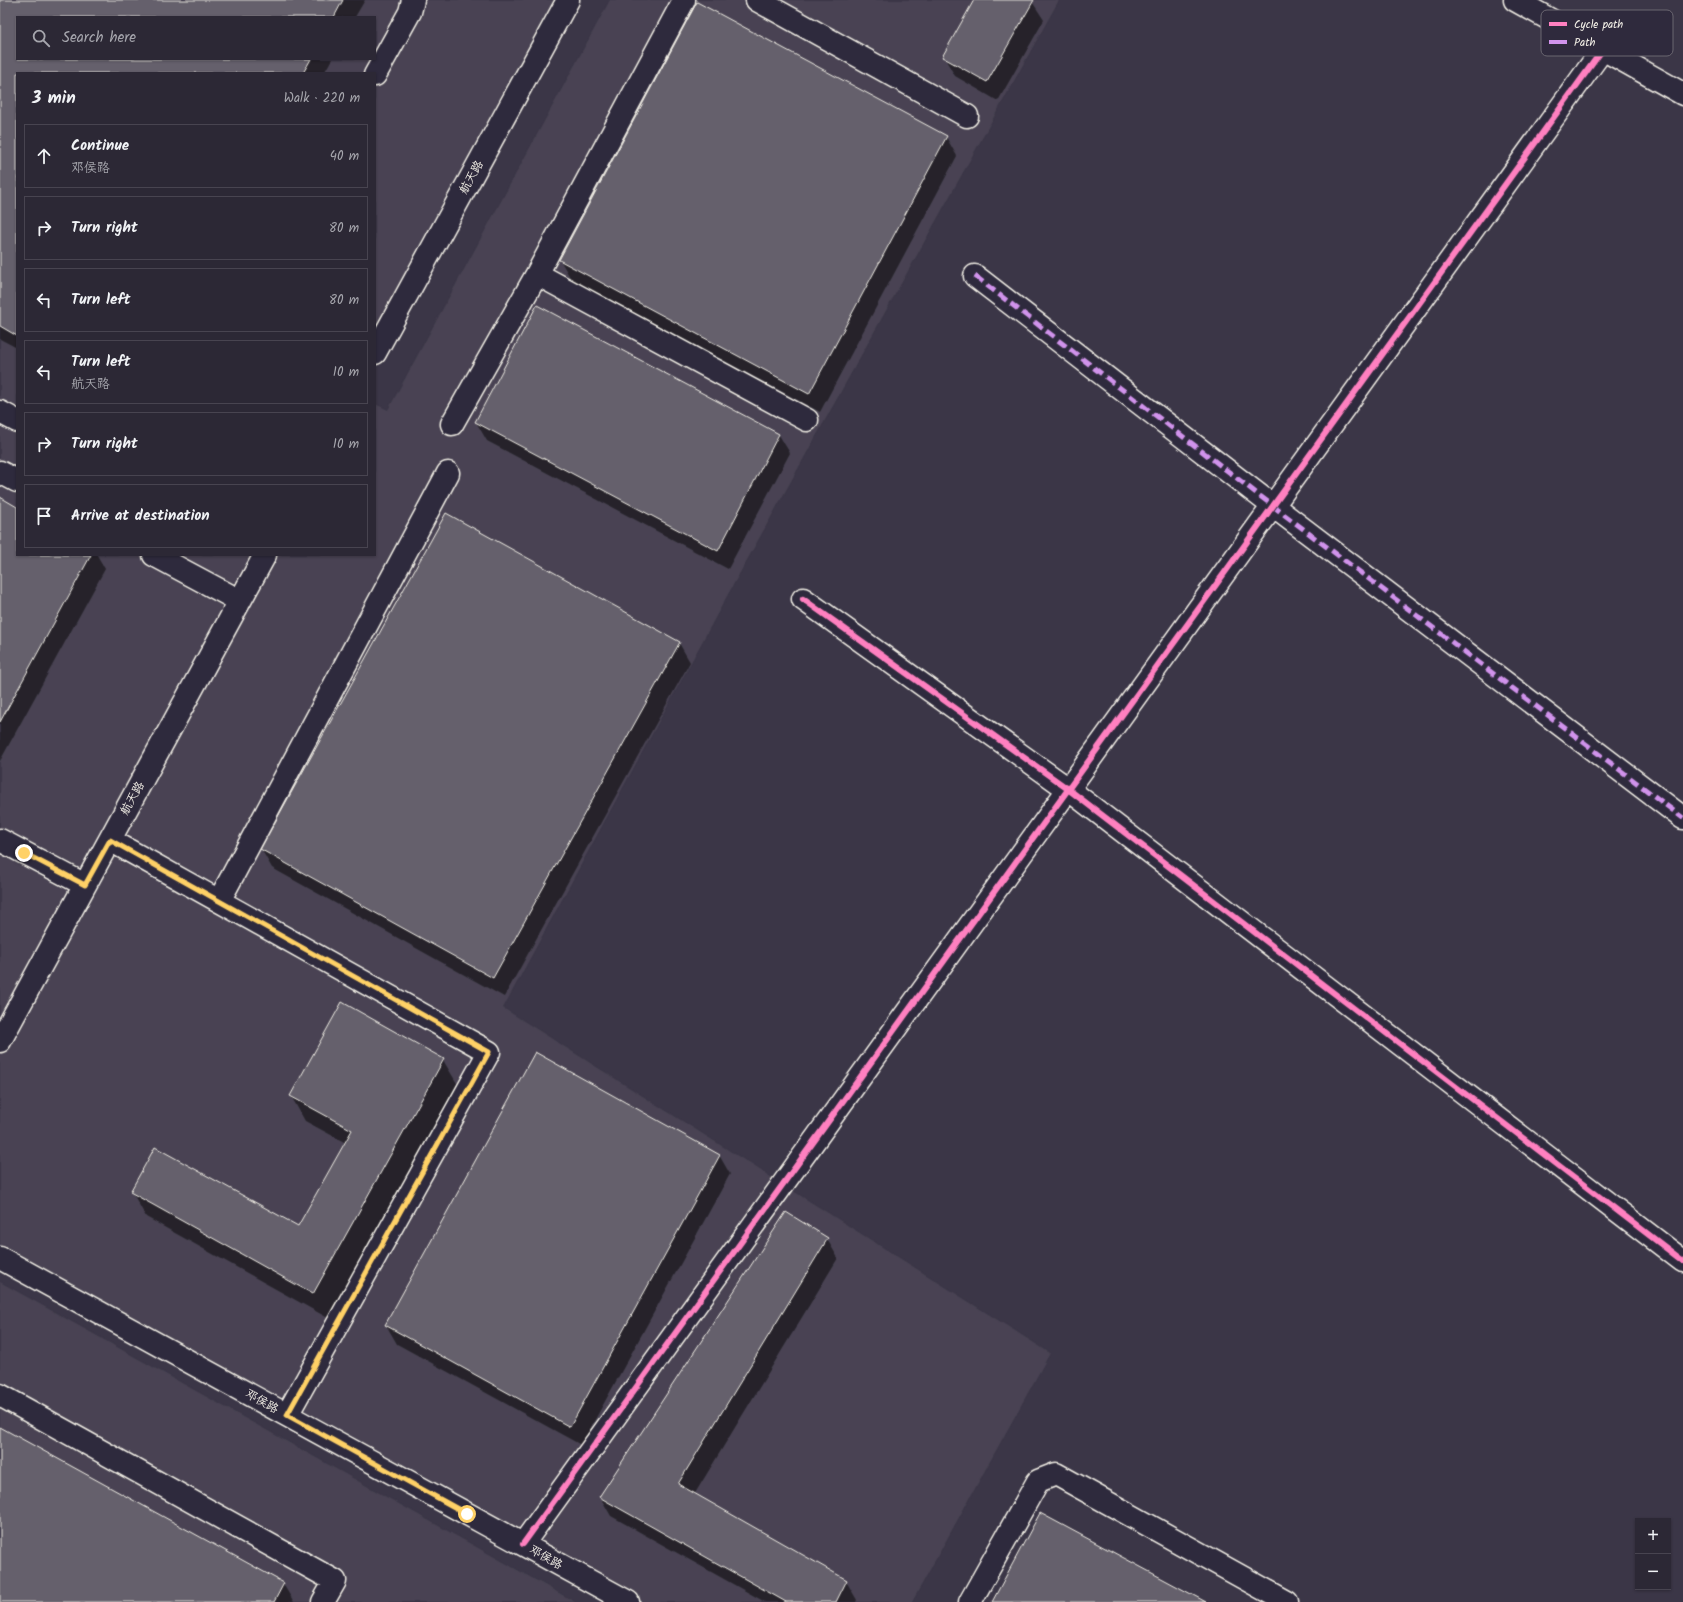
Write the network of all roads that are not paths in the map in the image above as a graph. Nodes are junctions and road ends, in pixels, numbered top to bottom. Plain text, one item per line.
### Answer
1 (413, 0) edge
2 (568, 0) edge
3 (684, 0) edge
4 (757, 0) edge
5 (1515, 0) edge
6 (1541, 14) edge
7 (1598, 56) edge
8 (1615, 56) edge
9 (376, 73) edge
10 (1683, 94) edge
11 (967, 116) dead end
12 (537, 274) junction
13 (975, 276) dead end
14 (376, 351) edge
15 (0, 412) edge
16 (16, 420) edge
17 (806, 420) dead end
18 (452, 424) dead end
19 (0, 472) edge
20 (448, 473) dead end
21 (16, 480) edge
22 (1273, 506) junction
23 (156, 556) edge
24 (263, 556) edge
25 (803, 599) dead end
26 (240, 601) junction
27 (1068, 789) junction
28 (1683, 818) edge
29 (0, 840) edge
30 (110, 840) junction
31 (85, 885) junction
32 (219, 901) junction
33 (0, 1042) edge
34 (0, 1258) edge
35 (1683, 1261) edge
36 (0, 1395) edge
37 (287, 1415) junction
38 (522, 1544) junction
39 (323, 1602) edge
40 (628, 1602) edge
41 (970, 1602) edge
42 (1287, 1602) edge

1 - 9 street
2 - 14 street, 航天路
3 - 12 street
4 - 11 street
5 - 6 street
7 - 22 street
8 - 10 street
12 - 17 street
12 - 18 street
13 - 22 street
15 - 16 street
19 - 21 street
20 - 32 street
22 - 27 street
22 - 28 street
23 - 26 street
24 - 26 street, 航天路
25 - 27 street
26 - 30 street, 航天路
27 - 35 street
27 - 38 street
29 - 31 street
30 - 31 street, 航天路
30 - 32 street
31 - 33 street, 航天路
32 - 37 street
34 - 37 street, 邓侯路
36 - 39 street
37 - 38 street, 邓侯路
38 - 40 street, 邓侯路
41 - 42 street

